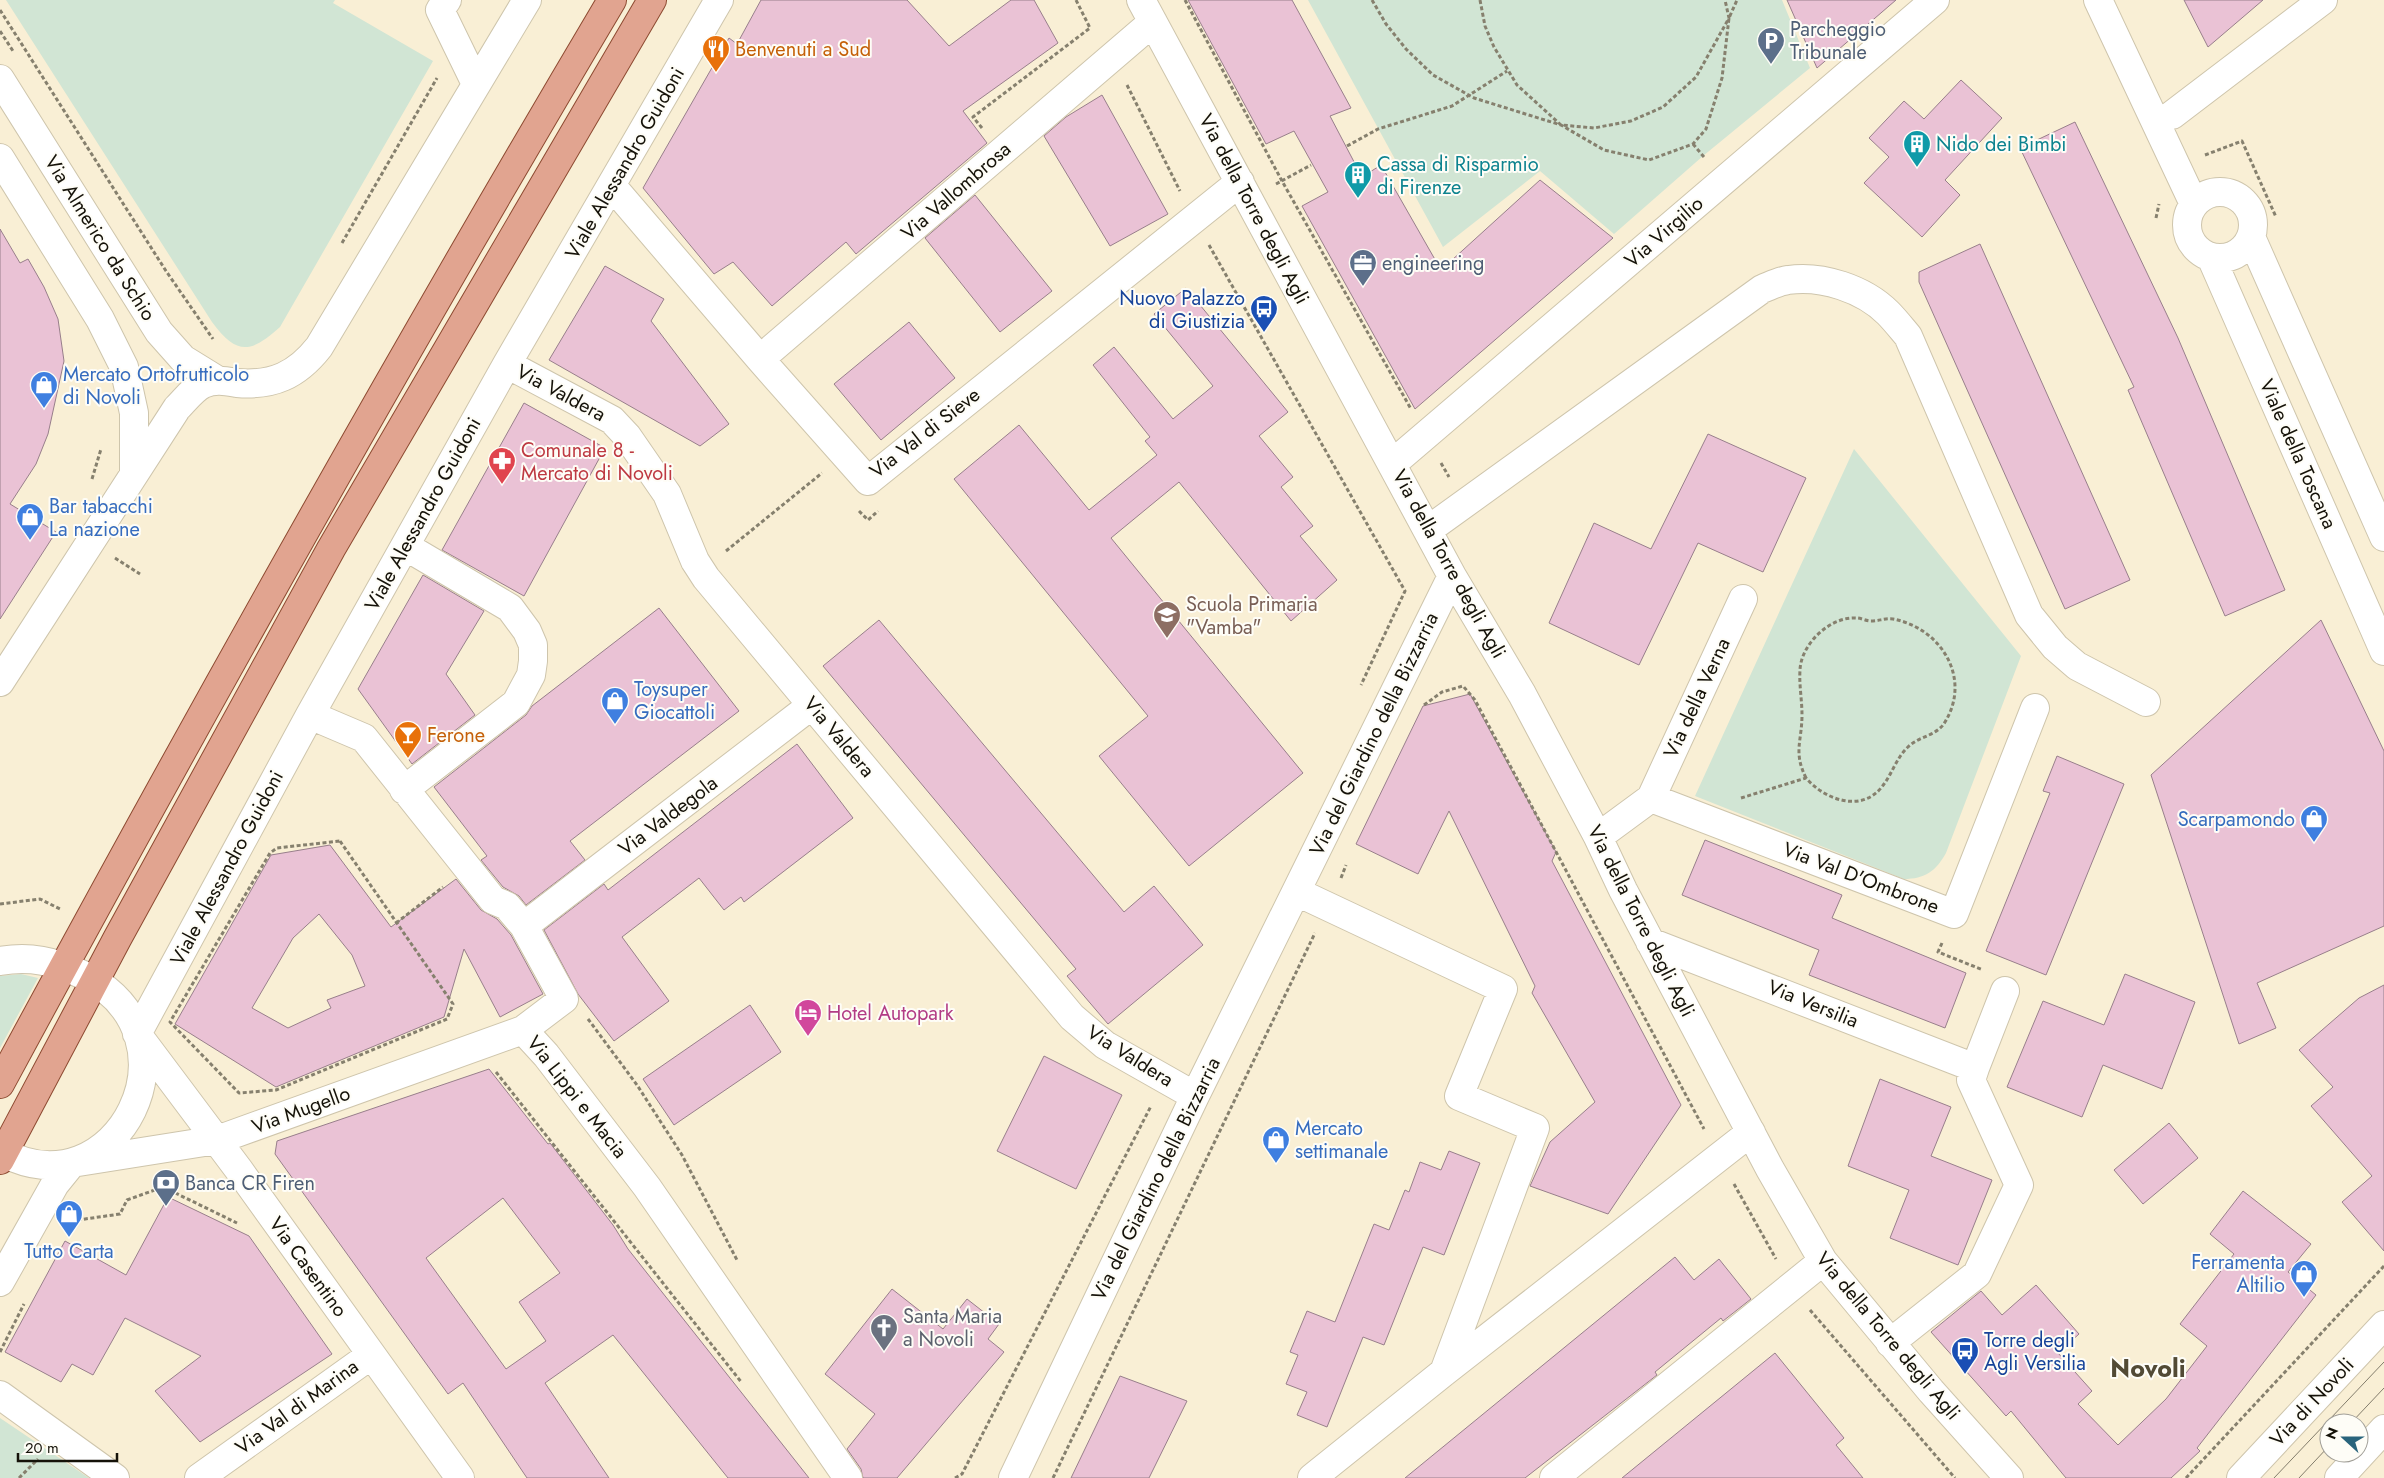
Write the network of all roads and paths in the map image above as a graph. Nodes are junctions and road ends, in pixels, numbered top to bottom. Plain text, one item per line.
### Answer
1 (447, 0) edge
2 (527, 0) edge
3 (612, 0) edge
4 (652, 0) edge
5 (719, 0) edge
6 (1076, 0) edge
7 (1185, 0) edge
8 (1372, 0) edge
9 (1480, 0) edge
10 (1725, 0) edge
11 (1737, 0) edge
12 (1935, 0) edge
13 (2098, 0) edge
14 (2118, 0) edge
15 (2322, 0) edge
16 (0, 10) edge
17 (1147, 11) edge
18 (1729, 18) junction
19 (457, 44) junction
20 (1507, 71) junction
21 (0, 79) edge
22 (1124, 81) dead end
23 (476, 84) junction
24 (1468, 94) junction
25 (2172, 114) junction
26 (1561, 125) junction
27 (1347, 146) dead end
28 (1000, 153) junction
29 (0, 158) edge
30 (1311, 165) dead end
31 (1282, 181) junction
32 (612, 186) junction
33 (1244, 191) junction
34 (2202, 199) junction
35 (1194, 219) junction
36 (2250, 237) junction
37 (339, 248) dead end
38 (2212, 257) junction
39 (215, 343) dead end
40 (760, 359) junction
41 (507, 364) junction
42 (217, 380) junction
43 (1433, 429) junction
44 (102, 447) dead end
45 (1392, 464) junction
46 (824, 471) dead end
47 (134, 476) junction
48 (90, 483) dead end
49 (1465, 505) junction
50 (855, 506) dead end
51 (883, 507) dead end
52 (1428, 530) junction
53 (2384, 537) edge
54 (405, 546) junction
55 (113, 557) dead end
56 (719, 557) dead end
57 (140, 574) dead end
58 (1452, 576) junction
59 (1405, 591) dead end
60 (1742, 599) dead end
61 (2384, 651) edge
62 (0, 682) edge
63 (2146, 702) dead end
64 (812, 705) junction
65 (1423, 706) dead end
66 (2035, 708) dead end
67 (310, 715) junction
68 (1806, 778) junction
69 (404, 790) junction
70 (1651, 798) junction
71 (1703, 818) junction
72 (1598, 837) junction
73 (1348, 862) dead end
74 (469, 871) junction
75 (1297, 892) junction
76 (0, 904) edge
77 (1328, 906) junction
78 (60, 910) dead end
79 (1954, 914) junction
80 (396, 923) junction
81 (524, 926) junction
82 (1650, 942) junction
83 (0, 961) edge
84 (64, 966) junction
85 (96, 981) junction
86 (2005, 991) joint
87 (587, 1018) dead end
88 (523, 1030) junction
89 (137, 1034) junction
90 (1975, 1068) junction
91 (494, 1069) dead end
92 (0, 1084) edge
93 (1195, 1096) junction
94 (1154, 1100) dead end
95 (211, 1132) junction
96 (1751, 1132) junction
97 (1708, 1137) dead end
98 (1, 1155) edge
99 (72, 1163) junction
100 (1732, 1180) dead end
101 (244, 1227) dead end
102 (66, 1228) dead end
103 (1823, 1261) junction
104 (740, 1264) dead end
105 (2384, 1266) edge
106 (0, 1282) edge
107 (1792, 1286) junction
108 (24, 1303) dead end
109 (2384, 1325) edge
110 (1890, 1343) junction
111 (0, 1352) edge
112 (371, 1355) junction
113 (1444, 1372) junction
114 (746, 1388) dead end
115 (0, 1395) edge
116 (2384, 1429) edge
117 (1012, 1475) edge
118 (115, 1478) edge
119 (199, 1478) edge
120 (460, 1478) edge
121 (848, 1478) edge
122 (955, 1478) edge
123 (1053, 1478) edge
124 (1312, 1478) edge
125 (1554, 1478) edge
126 (1955, 1478) edge
127 (2009, 1478) edge
128 (2186, 1478) edge
129 (2241, 1478) edge
130 (2339, 1478) edge

1 - 19 street
2 - 23 street
3 - 84 main road
4 - 85 main road
5 - 32 street, Viale Alessandro Guidoni
6 - 28 path
7 - 31 path
8 - 24 path
9 - 20 path
10 - 18 path
11 - 18 path
12 - 43 street, Via Virgilio
13 - 34 street
14 - 25 street
15 - 25 street
16 - 39 path
17 - 28 street, Via Vallombrosa
17 - 33 street, Via della Torre degli Agli
18 - 26 path
18 - 26 path
19 - 23 street
19 - 37 path
20 - 24 path
20 - 26 path
21 - 42 street, Via Almerico da Schio
22 - 35 path
23 - 42 street
24 - 26 path
24 - 27 path
25 - 34 street
28 - 40 street, Via Vallombrosa
29 - 47 street
30 - 31 path
31 - 33 path
31 - 43 path
32 - 40 street, Via Val di Sieve
32 - 41 street, Viale Alessandro Guidoni
33 - 35 street, Via Val di Sieve
33 - 45 street, Via della Torre degli Agli
34 - 36 street
34 - 38 street
35 - 40 street, Via Val di Sieve
35 - 59 path
36 - 38 street
36 - 53 street
38 - 61 street, Viale della Toscana
41 - 54 street, Viale Alessandro Guidoni
41 - 64 street, Via Valdera
42 - 47 street
43 - 45 street, Via Virgilio
43 - 49 path
44 - 48 path
45 - 52 street, Via della Torre degli Agli
46 - 56 path
47 - 62 street
49 - 52 street
49 - 63 street
50 - 51 path
52 - 58 street, Via della Torre degli Agli
54 - 67 street, Viale Alessandro Guidoni
54 - 69 street
55 - 57 path
58 - 72 street, Via della Torre degli Agli
58 - 75 street, Via del Giardino della Bizzarria
60 - 70 street, Via della Verna
64 - 81 street, Via Valdegola
64 - 93 street, Via Valdera
65 - 97 path
66 - 79 street, Via Val D'Ombrone
67 - 69 street, Via Lippi e Macia
67 - 89 street, Viale Alessandro Guidoni
68 - 68 path
68 - 71 path
69 - 74 street, Via Lippi e Macia
70 - 71 street, Via Val D'Ombrone
70 - 72 street
71 - 79 street, Via Val D'Ombrone
72 - 82 street, Via della Torre degli Agli
73 - 77 path
74 - 80 path
74 - 81 street, Via Lippi e Macia
75 - 77 street
75 - 93 street, Via del Giardino della Bizzarria
76 - 78 path
77 - 113 street
77 - 123 path
79 - 86 path
80 - 80 path
81 - 88 street, Via Lippi e Macia
82 - 90 street, Via Versilia
82 - 96 street, Via della Torre degli Agli
83 - 84 street
84 - 85 street
84 - 92 main road
85 - 89 street
85 - 98 main road
86 - 90 street
87 - 104 path
88 - 95 street, Via Mugello
88 - 121 street, Via Lippi e Macia
89 - 95 street, Via Casentino
89 - 99 street
90 - 110 street
91 - 114 path
93 - 117 street, Via del Giardino della Bizzarria
94 - 122 path
95 - 99 street, Via Mugello
95 - 112 street, Via Casentino
96 - 103 street, Via della Torre degli Agli
96 - 113 street
98 - 99 street
99 - 106 street
100 - 107 path
101 - 102 path
103 - 107 street
103 - 110 street, Via della Torre degli Agli
105 - 128 path
107 - 125 street
107 - 126 path
108 - 111 path
109 - 129 street, Via di Novoli
110 - 127 street, Via della Torre degli Agli
112 - 119 street, Via Val di Marina
112 - 120 street, Via Casentino
113 - 124 street
115 - 118 street
116 - 130 street

